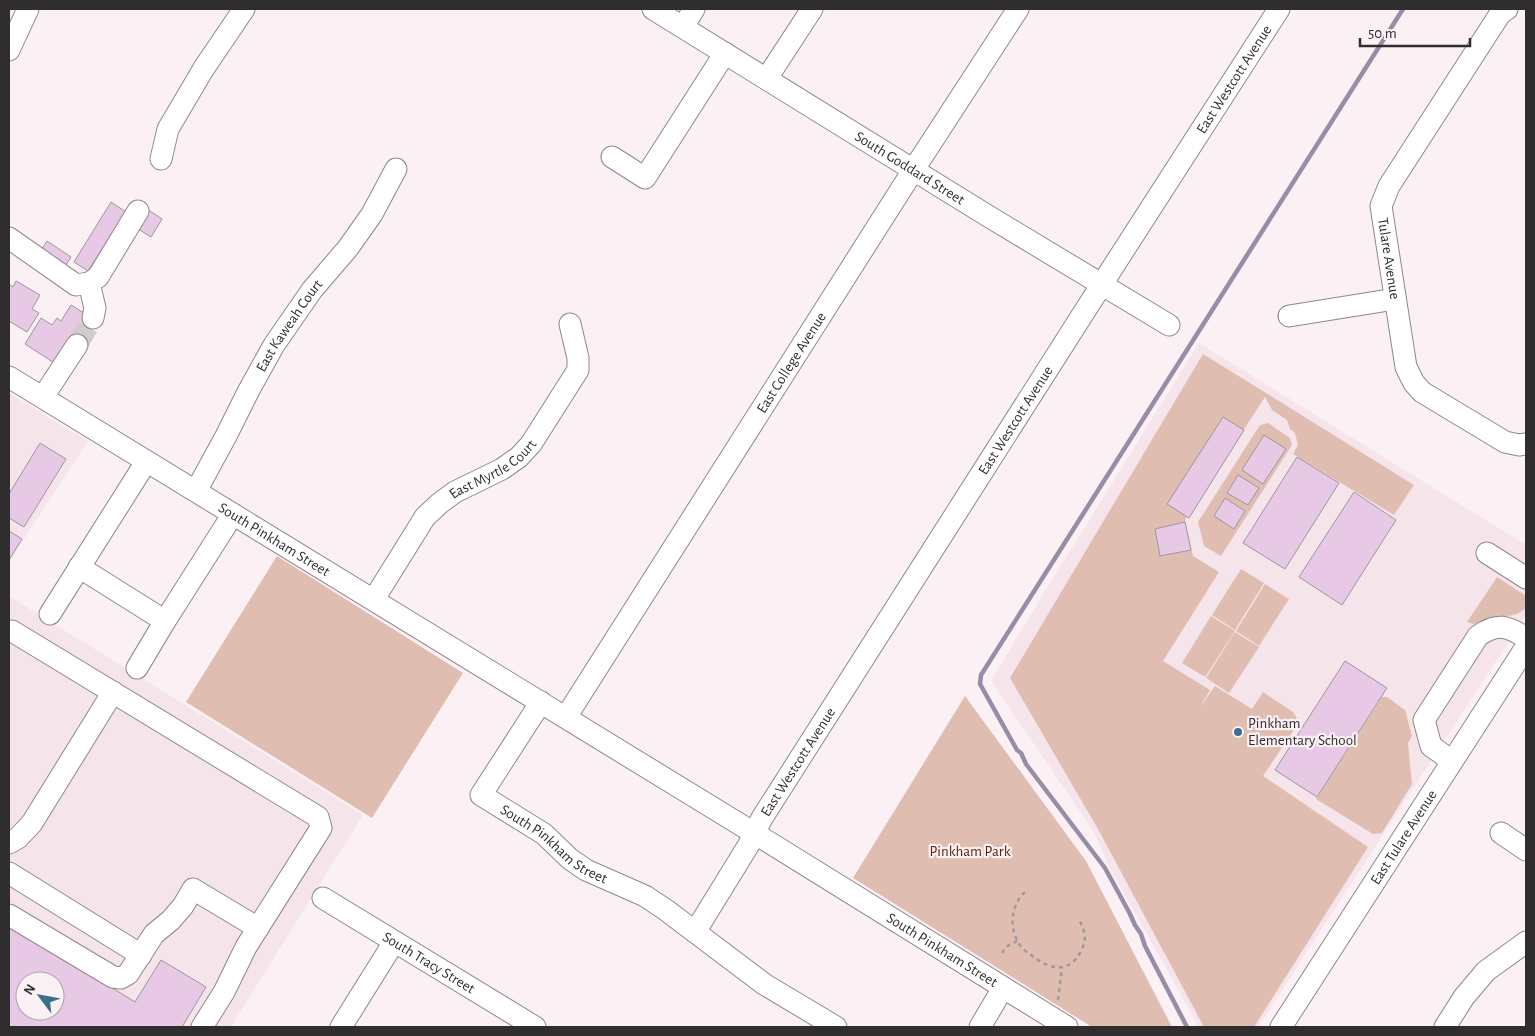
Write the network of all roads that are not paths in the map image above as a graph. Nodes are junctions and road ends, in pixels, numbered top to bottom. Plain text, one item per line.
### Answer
1 (28, 9) edge
2 (244, 9) edge
3 (653, 9) edge
4 (812, 9) edge
5 (1018, 9) edge
6 (1279, 9) edge
7 (1507, 9) edge
8 (688, 18) edge
9 (9, 50) edge
10 (725, 53) junction
11 (767, 78) junction
12 (612, 157) dead end
13 (161, 159) dead end
14 (396, 169) dead end
15 (914, 169) junction
16 (138, 211) dead end
17 (9, 238) edge
18 (89, 283) junction
19 (1102, 284) junction
20 (1395, 299) junction
21 (1289, 316) dead end
22 (93, 318) tunnel mouth
23 (570, 324) dead end
24 (1169, 325) dead end
25 (77, 345) tunnel mouth
26 (9, 377) edge
27 (43, 397) junction
28 (1526, 444) edge
29 (146, 462) junction
30 (196, 491) junction
31 (233, 514) junction
32 (1487, 553) dead end
33 (79, 567) junction
34 (1526, 578) edge
35 (374, 599) junction
36 (50, 614) dead end
37 (165, 620) junction
38 (9, 631) edge
39 (1526, 638) edge
40 (1526, 647) edge
41 (137, 668) dead end
42 (113, 692) junction
43 (541, 702) junction
44 (566, 717) junction
45 (1452, 761) junction
46 (754, 832) junction
47 (1501, 833) dead end
48 (9, 843) edge
49 (1526, 850) edge
50 (9, 873) edge
51 (323, 898) dead end
52 (9, 915) edge
53 (258, 928) junction
54 (695, 932) junction
55 (394, 942) junction
56 (1526, 942) edge
57 (141, 955) junction
58 (1004, 988) junction
59 (202, 1027) edge
60 (341, 1027) edge
61 (535, 1027) edge
62 (836, 1027) edge
63 (980, 1027) edge
64 (1067, 1027) edge
65 (1281, 1027) edge
66 (1445, 1027) edge

1 - 9 street
2 - 13 street
3 - 8 street, South Goddard Street
4 - 11 street
5 - 15 street, East College Avenue
6 - 19 street, East Westcott Avenue
7 - 20 street, Tulare Avenue
8 - 10 street, South Goddard Street
10 - 11 street, South Goddard Street
10 - 12 street
11 - 15 street, South Goddard Street
14 - 30 street, East Kaweah Court
15 - 19 street, South Goddard Street
15 - 44 street, East College Avenue
16 - 18 street
17 - 18 street
18 - 22 street
19 - 24 street, South Goddard Street
19 - 46 street, East Westcott Avenue
20 - 21 street
20 - 28 street, Tulare Avenue
23 - 35 street, East Myrtle Court
25 - 27 street
26 - 27 street, South Pinkham Street
27 - 29 street, South Pinkham Street
29 - 30 street, South Pinkham Street
29 - 33 street
30 - 31 street, South Pinkham Street
31 - 35 street, South Pinkham Street
31 - 37 street
32 - 34 street
33 - 36 street
33 - 37 street
35 - 43 street, South Pinkham Street
37 - 41 street
38 - 42 street
39 - 45 street
40 - 45 street, East Tulare Avenue
42 - 48 street
42 - 53 street
43 - 44 street, South Pinkham Street
43 - 54 street, South Pinkham Street
44 - 46 street, South Pinkham Street
45 - 65 street, East Tulare Avenue
46 - 54 street
46 - 58 street, South Pinkham Street
47 - 49 street
50 - 57 street
51 - 55 street, South Tracy Street
52 - 57 street
53 - 57 street
53 - 59 street
54 - 62 street, South Pinkham Street
55 - 60 street
55 - 61 street, South Tracy Street
56 - 66 street
58 - 63 street, South Pinkham Street
58 - 64 street, South Pinkham Street

